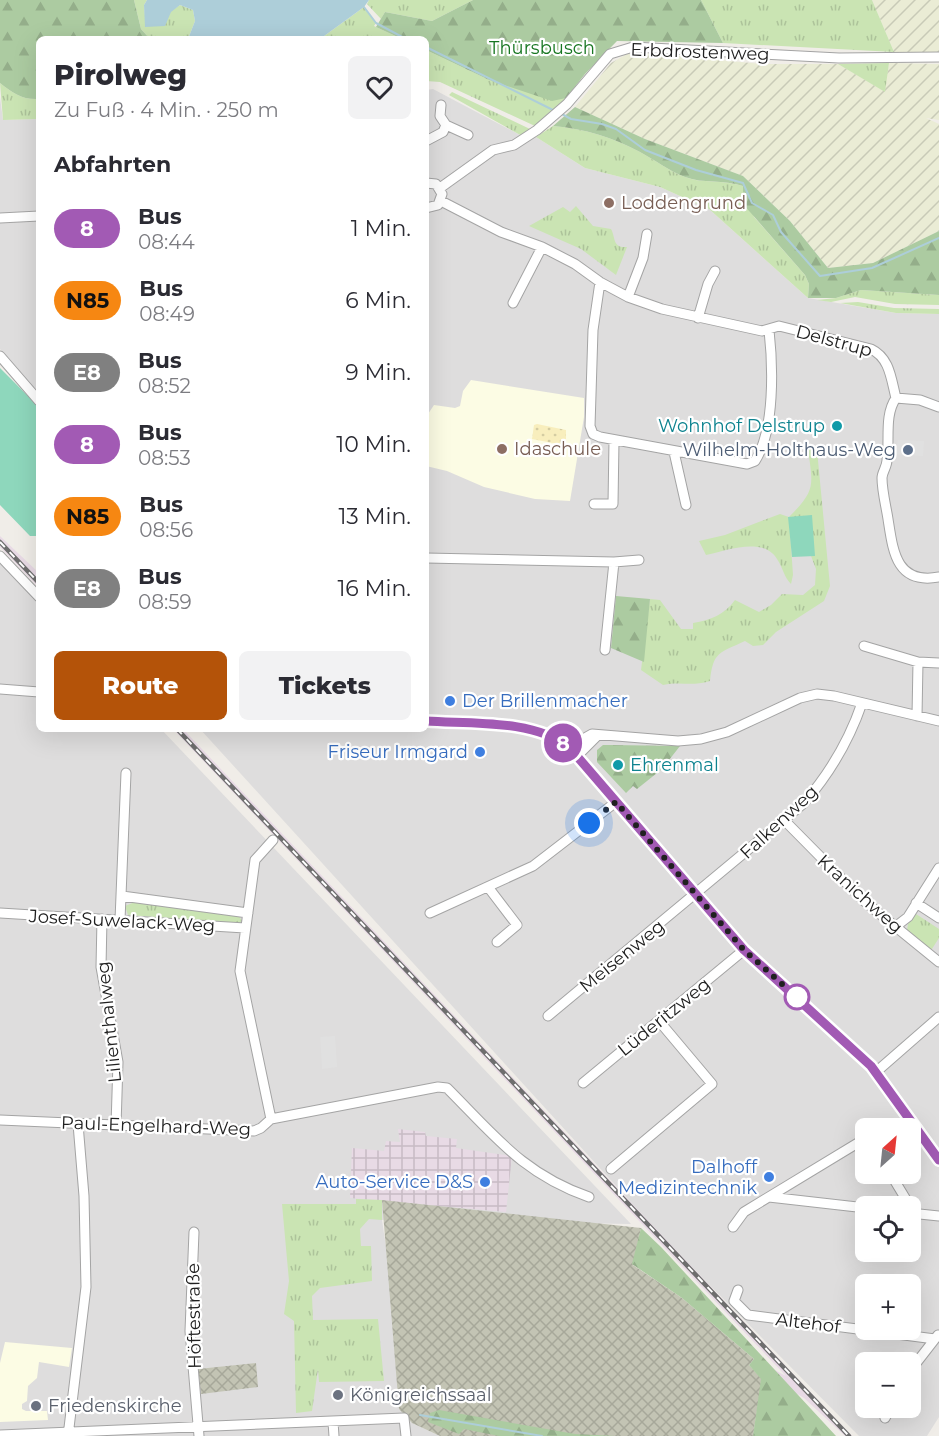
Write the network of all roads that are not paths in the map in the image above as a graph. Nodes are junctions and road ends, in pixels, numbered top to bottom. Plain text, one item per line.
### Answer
1 (939, 57) edge
2 (441, 105) dead end
3 (446, 125) junction
4 (468, 135) dead end
5 (429, 139) edge
6 (429, 184) edge
7 (440, 188) junction
8 (441, 201) junction
9 (429, 210) edge
10 (36, 216) edge
11 (0, 218) edge
12 (647, 234) dead end
13 (542, 247) junction
14 (715, 271) dead end
15 (600, 282) junction
16 (628, 297) junction
17 (513, 303) dead end
18 (698, 318) junction
19 (769, 330) junction
20 (0, 356) edge
21 (36, 398) edge
22 (896, 398) junction
23 (939, 407) edge
24 (614, 441) junction
25 (674, 452) junction
26 (594, 504) dead end
27 (686, 505) dead end
28 (0, 556) edge
29 (429, 558) edge
30 (639, 560) dead end
31 (614, 562) junction
32 (939, 577) edge
33 (36, 594) edge
34 (864, 646) dead end
35 (606, 650) dead end
36 (918, 662) junction
37 (939, 663) edge
38 (0, 689) edge
39 (36, 692) edge
40 (862, 703) junction
41 (917, 716) junction
42 (429, 721) edge
43 (939, 721) edge
44 (598, 735) junction
45 (569, 747) junction
46 (577, 756) junction
47 (126, 773) dead end
48 (616, 802) junction
49 (785, 821) junction
50 (273, 840) dead end
51 (939, 868) edge
52 (488, 887) junction
53 (696, 895) junction
54 (122, 896) junction
55 (916, 903) junction
56 (248, 913) junction
57 (430, 913) dead end
58 (0, 914) edge
59 (939, 918) edge
60 (102, 919) junction
61 (120, 920) junction
62 (895, 927) junction
63 (245, 928) junction
64 (497, 942) dead end
65 (744, 950) junction
66 (939, 962) edge
67 (548, 1016) dead end
68 (939, 1017) edge
69 (659, 1021) junction
70 (876, 1072) junction
71 (583, 1083) dead end
72 (271, 1119) junction
73 (0, 1120) edge
74 (78, 1124) junction
75 (116, 1126) junction
76 (855, 1145) edge
77 (939, 1160) edge
78 (611, 1169) dead end
79 (589, 1197) dead end
80 (769, 1197) junction
81 (855, 1207) edge
82 (921, 1212) edge
83 (939, 1216) edge
84 (733, 1227) dead end
85 (194, 1232) dead end
86 (738, 1290) dead end
87 (937, 1337) edge
88 (921, 1357) edge
89 (333, 1422) junction
90 (199, 1431) edge
91 (0, 1434) edge
92 (68, 1434) edge
93 (334, 1436) edge
94 (406, 1436) edge

1 - 7 street, Erbdrostenweg
2 - 3 street
3 - 4 street
3 - 5 street
6 - 7 street
7 - 8 street
8 - 9 street
8 - 13 street, Delstrup
10 - 11 street
12 - 16 street
13 - 15 street, Delstrup
13 - 17 street
14 - 18 street
15 - 16 street, Delstrup
15 - 24 street
16 - 18 street, Delstrup
18 - 19 street, Delstrup
19 - 22 street, Delstrup
19 - 25 street
20 - 21 street
22 - 23 street
22 - 32 street
24 - 25 street
24 - 26 street
25 - 27 street
28 - 33 street
29 - 31 street
30 - 31 street
31 - 35 street
34 - 36 street
36 - 37 street
36 - 41 street
38 - 39 street
40 - 41 street
40 - 44 street
40 - 49 street, Falkenweg
41 - 43 street
42 - 45 street
44 - 45 street
44 - 46 street
45 - 46 street
46 - 48 street
47 - 54 street
48 - 52 street
48 - 53 street
49 - 53 street, Falkenweg
49 - 62 street, Kranichweg
50 - 56 street
51 - 55 street
52 - 57 street
52 - 64 street
53 - 65 street
53 - 67 street, Meisenweg
54 - 56 street, Josef-Suwelack-Weg
54 - 61 street
55 - 59 street, Kranichweg
55 - 62 street
56 - 63 street
58 - 60 street, Josef-Suwelack-Weg
60 - 61 street, Josef-Suwelack-Weg
60 - 75 street, Lilienthalweg
61 - 63 street, Josef-Suwelack-Weg
62 - 66 street, Kranichweg
63 - 72 street
65 - 69 street, Lüderitzweg
65 - 70 street
68 - 70 street
69 - 71 street, Lüderitzweg
69 - 78 street
70 - 77 street
72 - 75 street, Paul-Engelhard-Weg
72 - 79 street, Paul-Engelhard-Weg
73 - 74 street, Paul-Engelhard-Weg
74 - 75 street, Paul-Engelhard-Weg
74 - 92 street
76 - 80 street
80 - 81 street
80 - 84 street
82 - 83 street
85 - 90 street, Höftestraße
86 - 87 street, Altehof
87 - 88 street, Altehof
89 - 90 street
89 - 93 street
89 - 94 street
90 - 92 street
91 - 92 street

